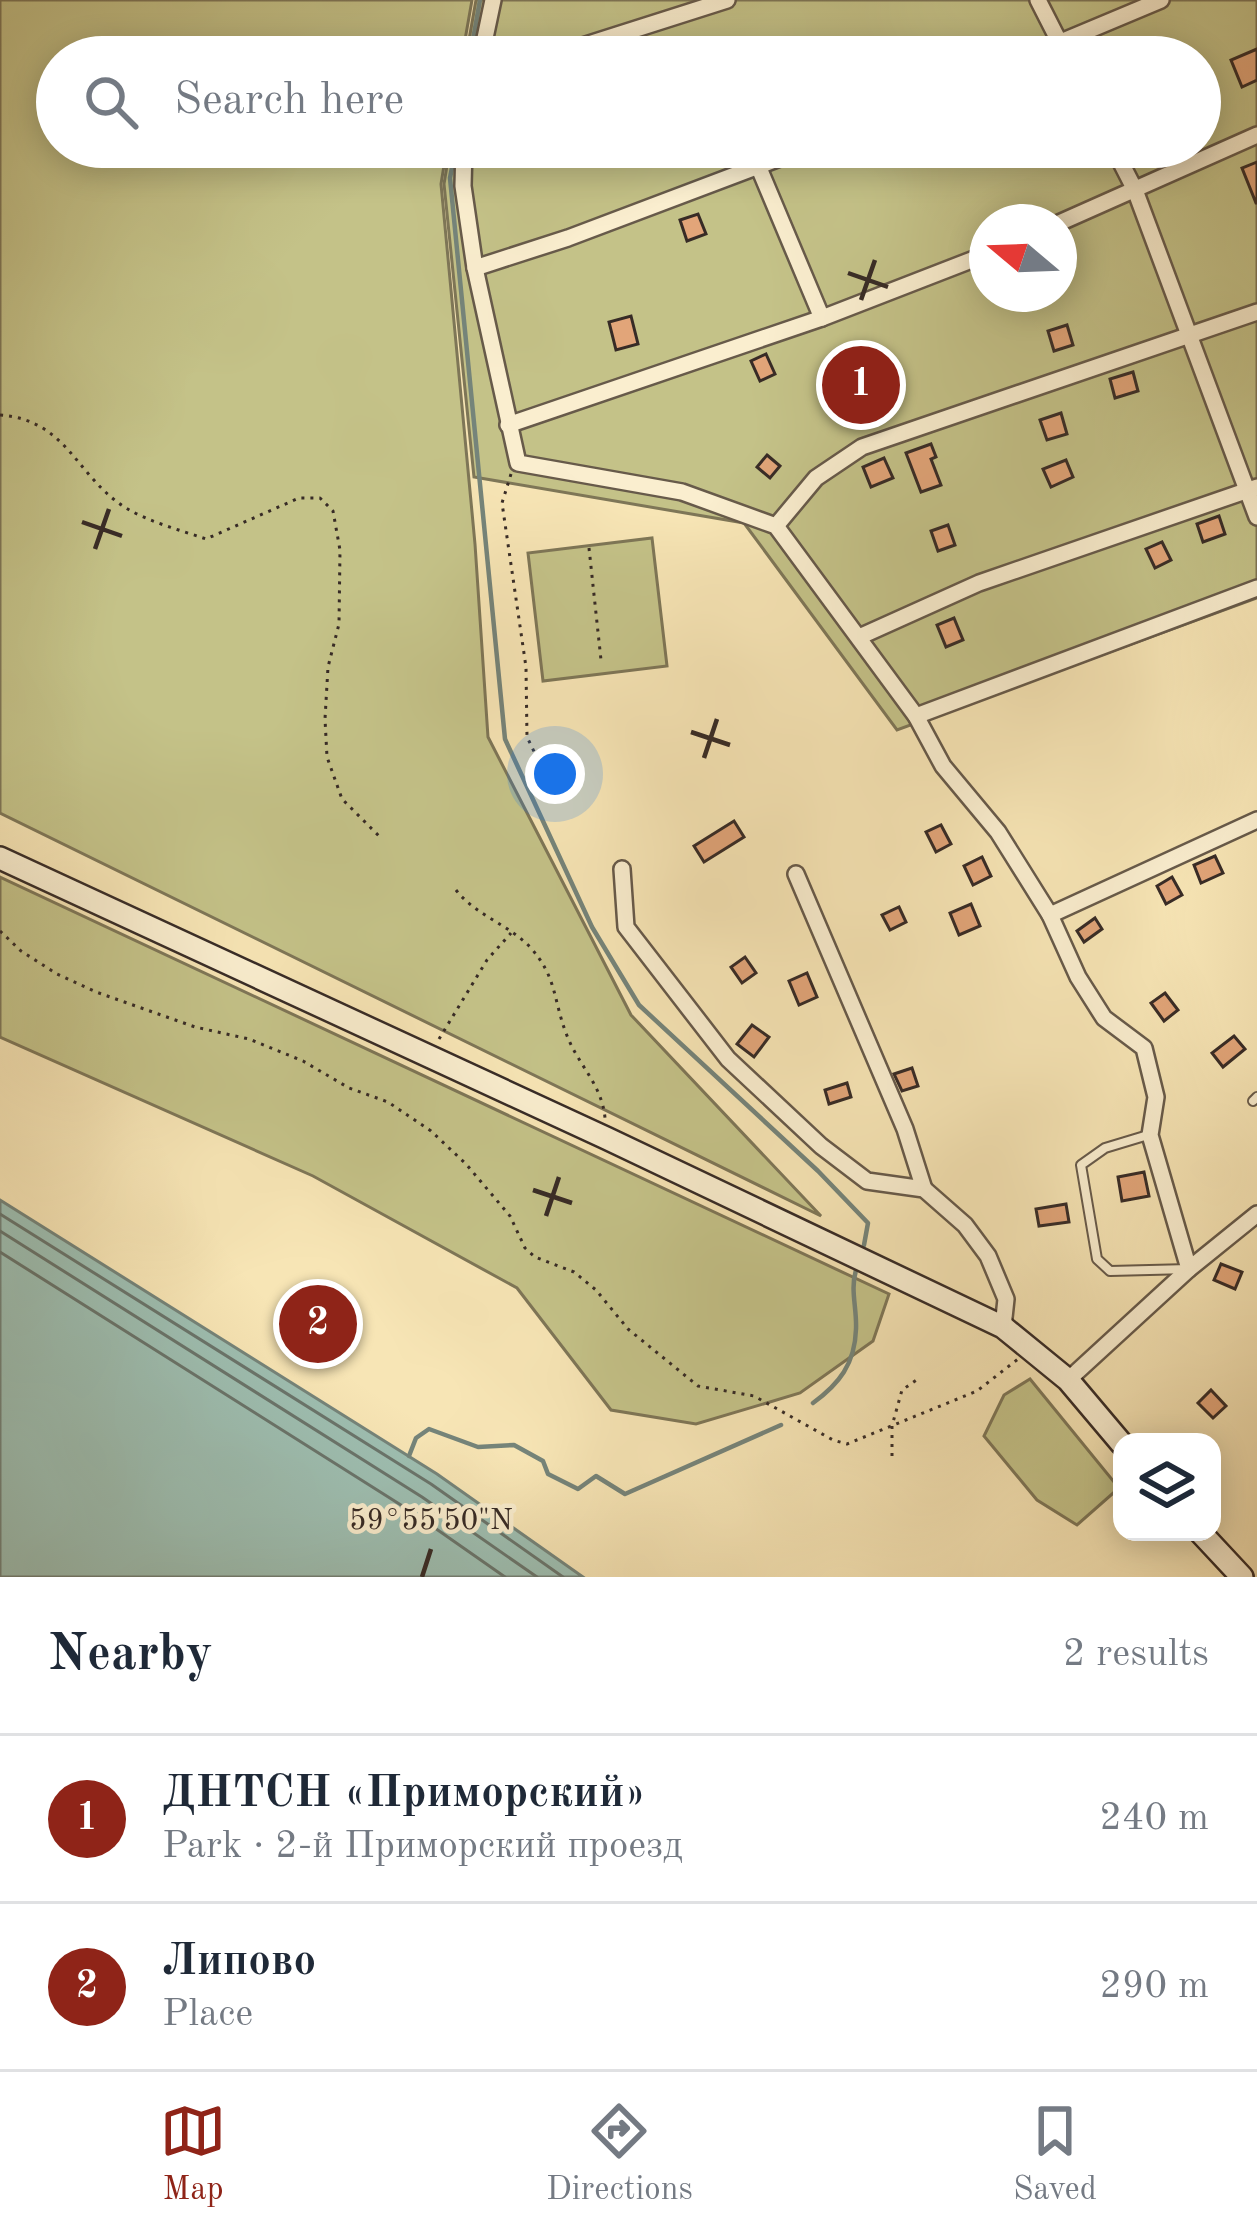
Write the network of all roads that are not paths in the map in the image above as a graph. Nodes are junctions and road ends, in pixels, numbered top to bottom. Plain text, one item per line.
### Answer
1 (493, 0) edge
2 (728, 0) edge
3 (1038, 0) edge
4 (1162, 0) edge
5 (485, 36) edge
6 (614, 36) edge
7 (1057, 36) edge
8 (1091, 36) edge
9 (1257, 135) edge
10 (1221, 151) edge
11 (465, 168) edge
12 (759, 168) joint
13 (1124, 168) edge
14 (1184, 168) edge
15 (1135, 190) junction
16 (1077, 215) edge
17 (969, 261) edge
18 (475, 268) junction
19 (1257, 312) edge
20 (822, 318) junction
21 (1190, 334) junction
22 (508, 425) junction
23 (1252, 489) edge
24 (1257, 518) edge
25 (776, 526) junction
26 (1257, 588) edge
27 (859, 637) junction
28 (916, 716) junction
29 (1257, 820) edge
30 (0, 858) edge
31 (622, 869) dead end
32 (796, 874) dead end
33 (1050, 915) junction
34 (1150, 1135) junction
35 (924, 1189) junction
36 (1257, 1214) edge
37 (1189, 1269) junction
38 (1003, 1327) junction
39 (1068, 1380) junction
40 (1113, 1433) edge
41 (1208, 1541) edge
42 (1242, 1577) edge

1 - 5 street
2 - 6 street
3 - 7 street
4 - 8 street
9 - 10 street
11 - 18 street
12 - 18 street
12 - 20 street
13 - 15 street
14 - 15 street
15 - 16 street
15 - 21 street
17 - 20 street
18 - 22 street
19 - 21 street
20 - 22 street
21 - 23 street
21 - 25 street
22 - 25 street
23 - 24 street
23 - 27 street
25 - 27 street
26 - 28 street
27 - 28 street
28 - 33 street
29 - 33 street
30 - 38 main road
31 - 35 street
32 - 35 street
33 - 34 street
34 - 37 street
34 - 37 lane
35 - 38 street
36 - 37 street
37 - 39 street
38 - 39 main road
39 - 40 main road
41 - 42 main road

